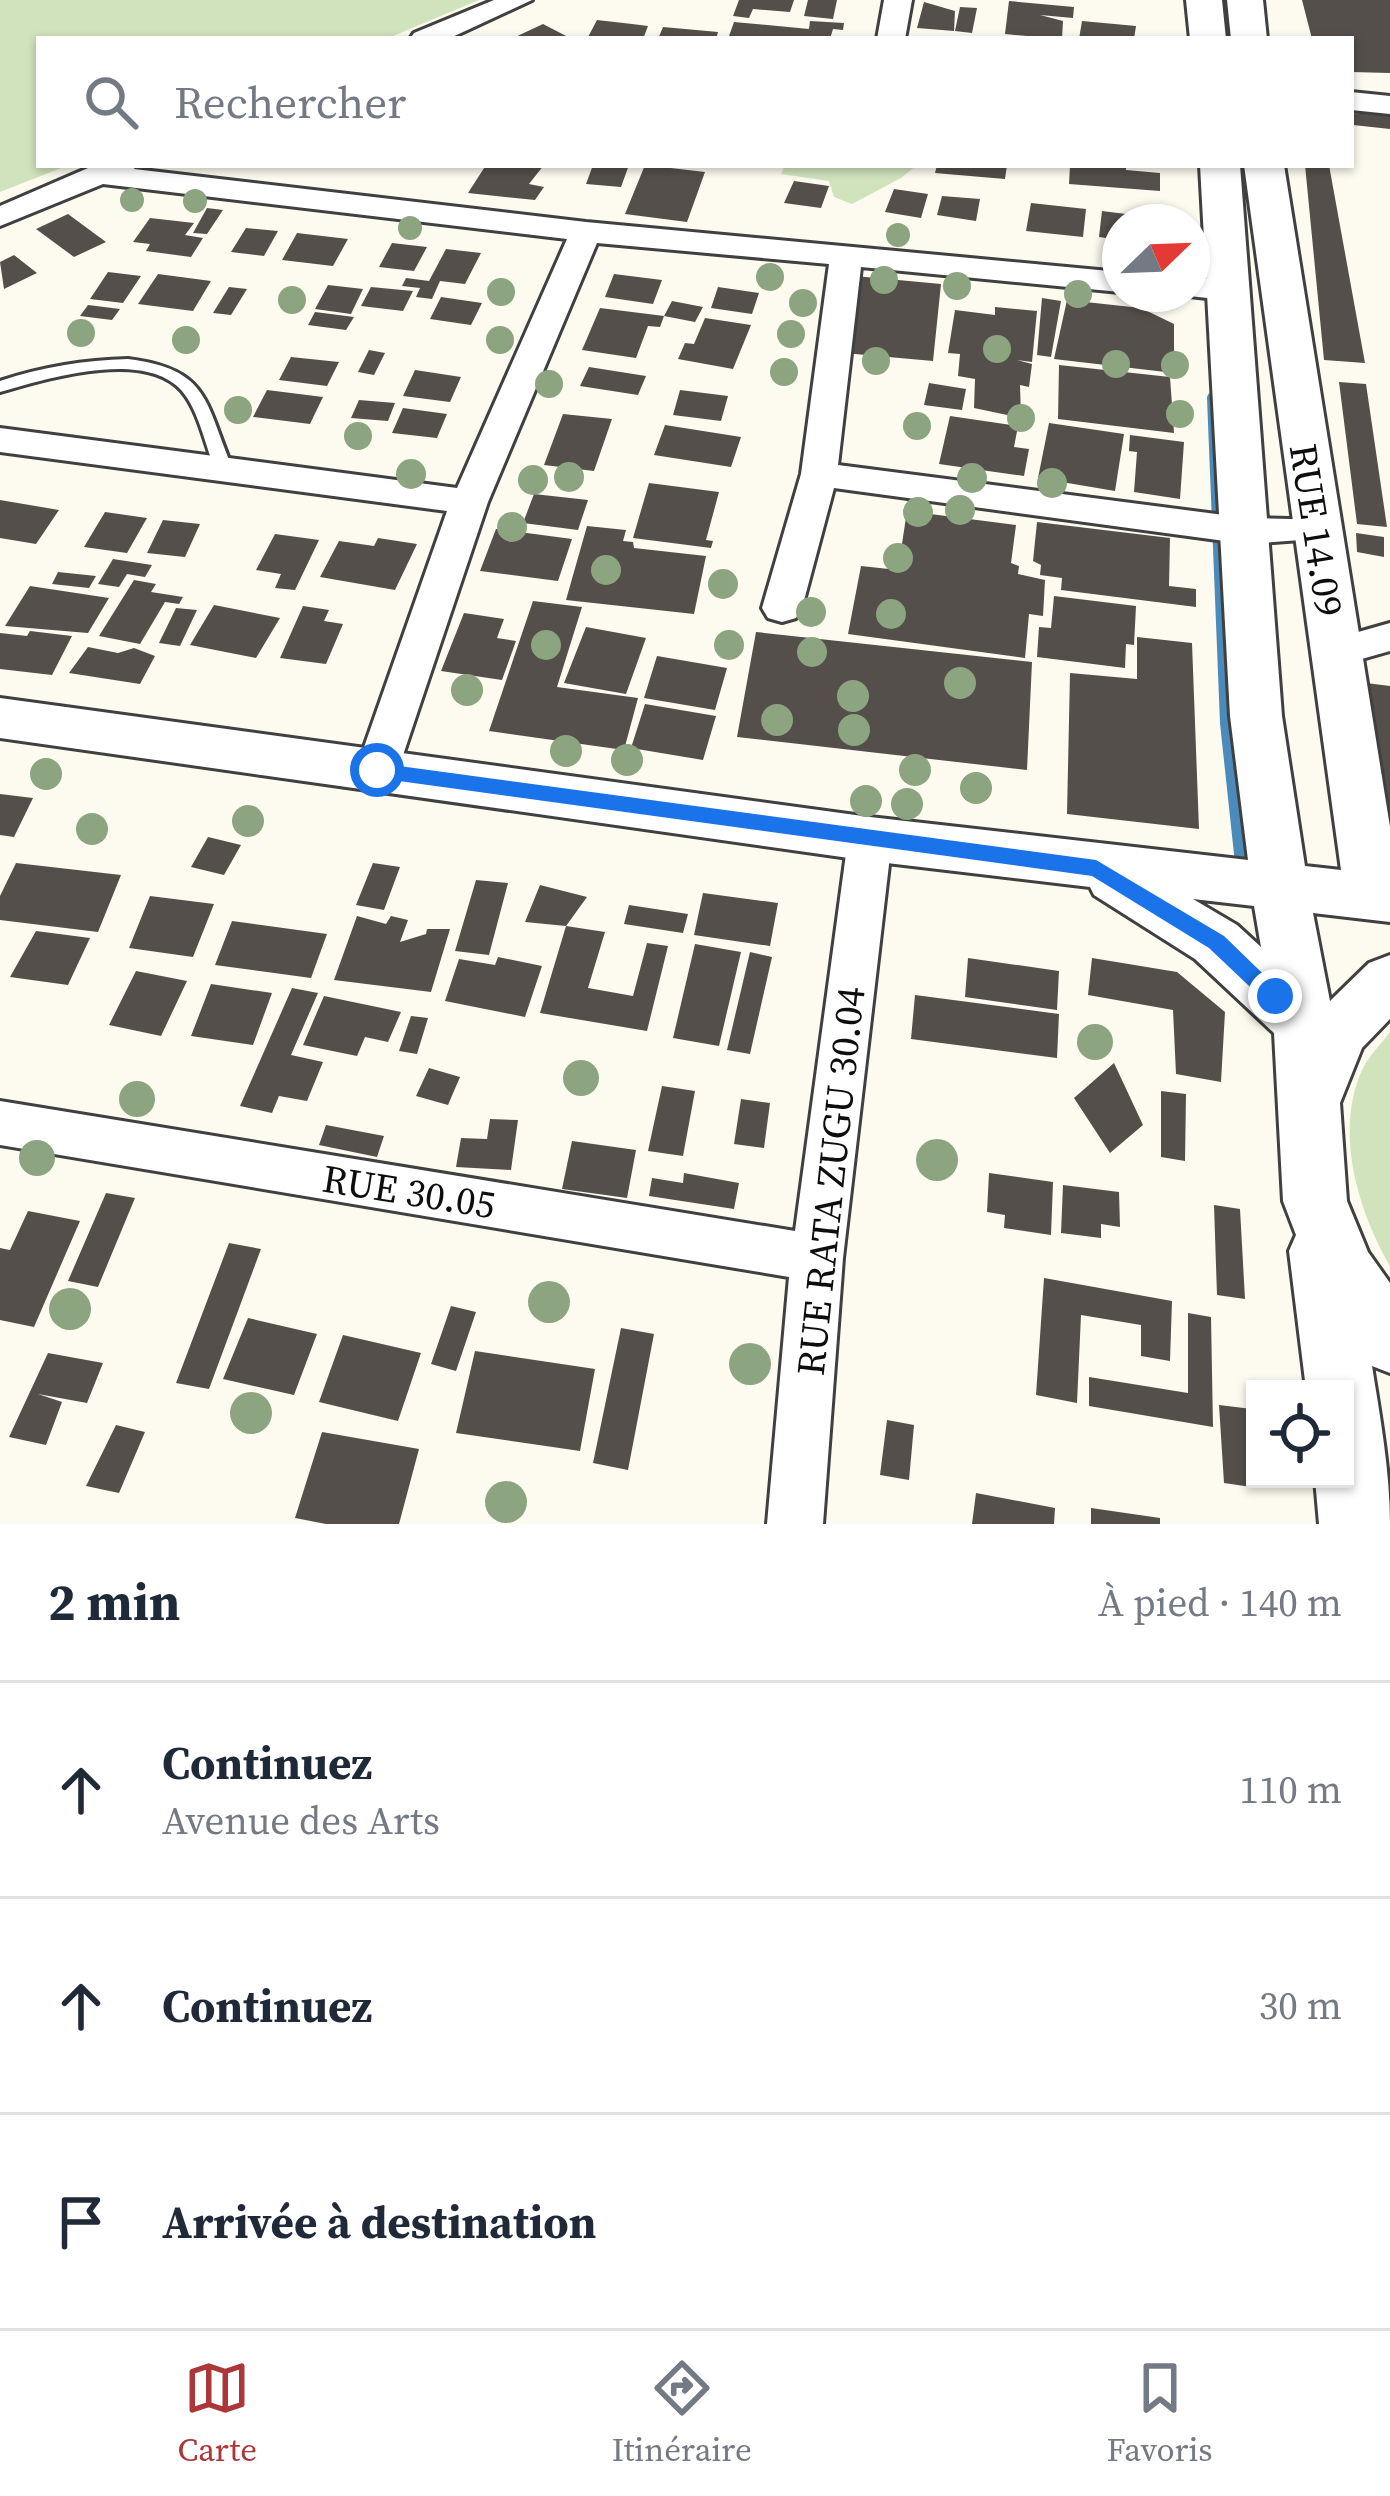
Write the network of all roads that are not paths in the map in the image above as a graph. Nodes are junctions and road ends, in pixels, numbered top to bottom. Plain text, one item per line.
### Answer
1 (518, 0) edge
2 (898, 0) edge
3 (1189, 0) edge
4 (1245, 0) edge
5 (1204, 1) edge
6 (431, 36) edge
7 (892, 36) edge
8 (1208, 36) edge
9 (1249, 36) edge
10 (1354, 101) edge
11 (1390, 105) edge
12 (1220, 168) edge
13 (1264, 168) edge
14 (110, 170) edge
15 (0, 217) edge
16 (586, 232) junction
17 (846, 260) junction
18 (1210, 278) edge
19 (1102, 281) edge
20 (1210, 295) edge
21 (0, 387) edge
22 (0, 440) edge
23 (224, 470) junction
24 (819, 474) junction
25 (469, 502) junction
26 (1315, 529) junction
27 (1247, 531) junction
28 (782, 608) dead end
29 (1390, 637) edge
30 (1336, 652) junction
31 (0, 718) edge
32 (377, 770) junction
33 (870, 839) junction
34 (1096, 868) junction
35 (1280, 890) junction
36 (1382, 897) edge
37 (1390, 980) edge
38 (1304, 1023) junction
39 (1309, 1106) junction
40 (0, 1123) edge
41 (1315, 1201) junction
42 (817, 1258) junction
43 (1390, 1340) edge
44 (1340, 1380) edge
45 (1352, 1488) edge
46 (795, 1524) edge
47 (1355, 1524) edge

1 - 6 street
2 - 7 street
3 - 5 street
4 - 9 street
5 - 8 street
10 - 11 street
12 - 18 street, RUE 14.09
13 - 26 street, RUE 14.09
14 - 15 street
14 - 16 street
16 - 17 street
16 - 25 street
17 - 19 street
17 - 24 street
20 - 27 street, RUE 14.09
21 - 23 lane
22 - 23 street
23 - 25 street
24 - 27 street
24 - 28 street
25 - 32 street
26 - 27 street
26 - 30 street, RUE 14.09
27 - 35 street, RUE 14.09
29 - 30 street
30 - 36 street, RUE 14.09
31 - 32 street
32 - 33 street
33 - 34 street
33 - 42 street, RUE RATA ZUGU 30.04
34 - 35 street
34 - 38 street
35 - 36 street
35 - 38 street, RUE 14.09
37 - 39 street
38 - 39 street, RUE 14.09
39 - 41 street, RUE 14.09
40 - 42 street, RUE 30.05
41 - 43 street
41 - 44 street
42 - 46 street, RUE RATA ZUGU 30.04
45 - 47 street

